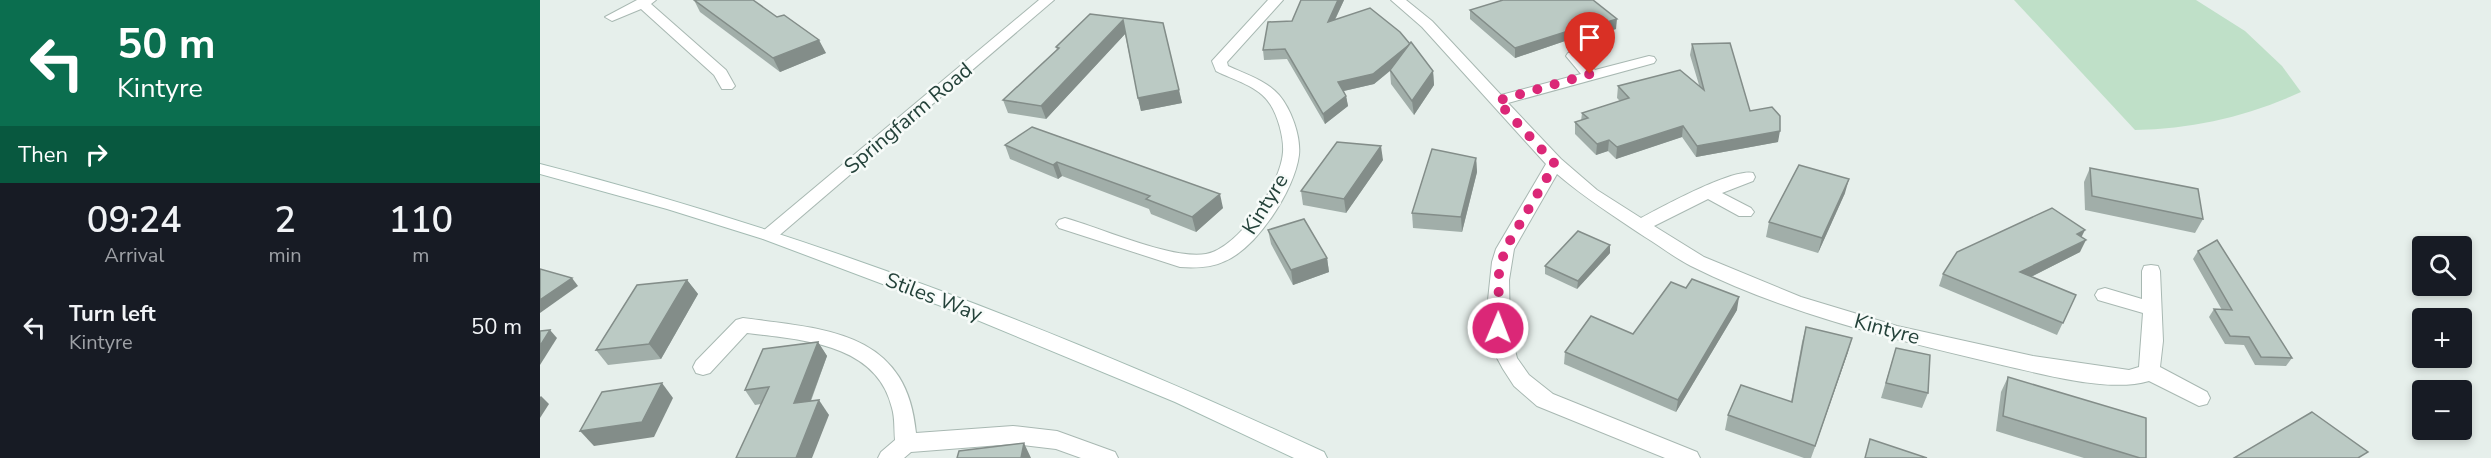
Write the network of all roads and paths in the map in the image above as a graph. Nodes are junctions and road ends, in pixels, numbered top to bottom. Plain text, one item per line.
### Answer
1 (1047, 0) edge
2 (1276, 0) edge
3 (1400, 0) edge
4 (646, 2) edge
5 (612, 17) dead end
6 (1573, 57) dead end
7 (1649, 60) dead end
8 (1590, 74) junction
9 (727, 86) dead end
10 (1497, 101) junction
11 (1555, 164) junction
12 (540, 170) edge
13 (1747, 177) dead end
14 (1708, 192) junction
15 (1745, 212) dead end
16 (1065, 224) dead end
17 (1639, 226) junction
18 (769, 235) junction
19 (2151, 271) dead end
20 (2105, 296) dead end
21 (2151, 308) junction
22 (703, 367) dead end
23 (2150, 371) junction
24 (2199, 398) dead end
25 (906, 442) junction
26 (889, 458) edge
27 (1107, 458) edge
28 (1316, 458) edge
29 (1689, 458) edge

1 - 18 street, Springfarm Road
2 - 16 street, Kintyre
3 - 10 street, Kintyre
4 - 5 street
4 - 9 street
6 - 8 street
7 - 8 street
8 - 10 street
10 - 11 street, Kintyre
11 - 17 street, Kintyre
11 - 29 street
12 - 18 street, Stiles Way
13 - 14 street
14 - 15 street
14 - 17 street
17 - 23 street, Kintyre
18 - 28 street, Stiles Way
19 - 21 street
20 - 21 street
21 - 23 street
22 - 25 street
23 - 24 street
25 - 26 street
25 - 27 street

